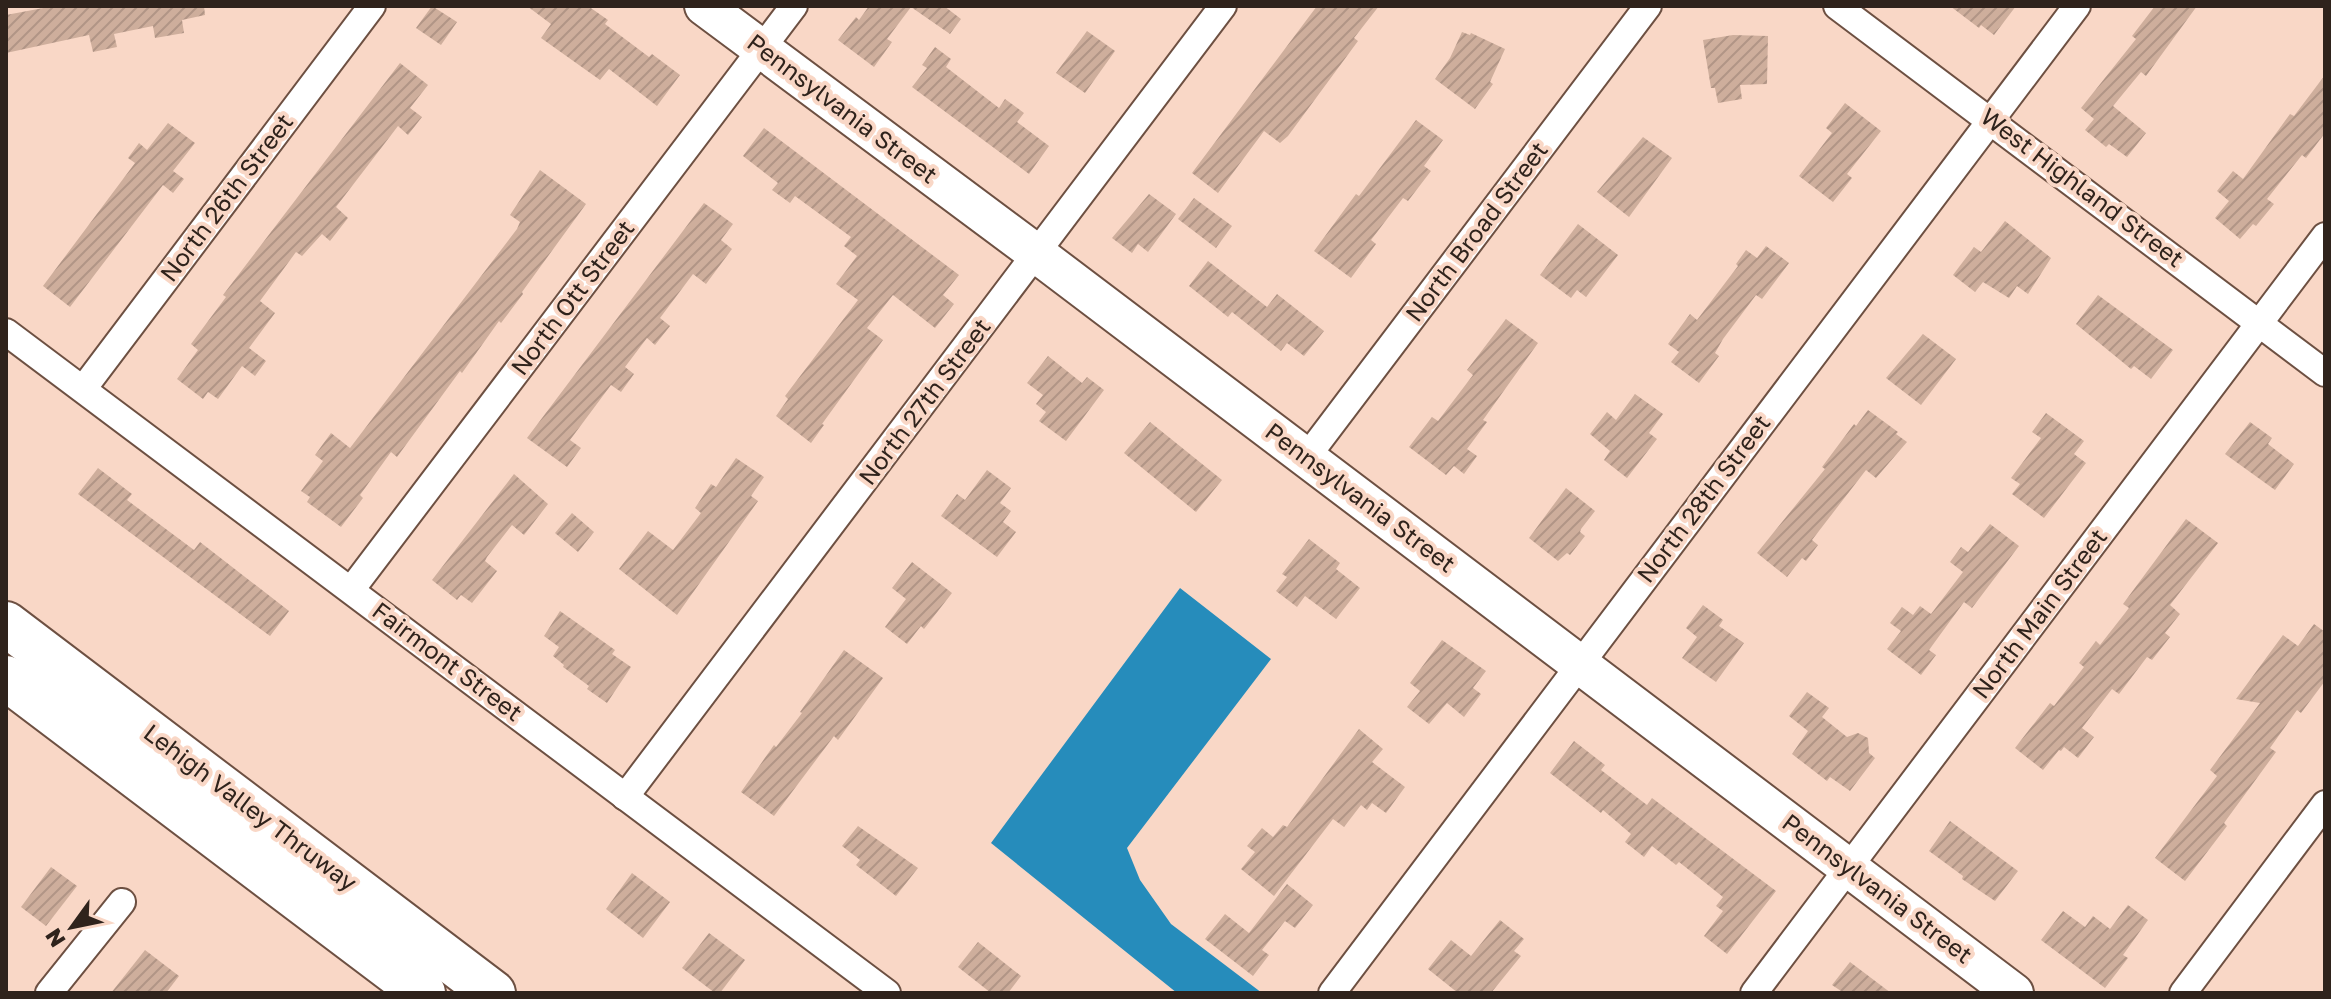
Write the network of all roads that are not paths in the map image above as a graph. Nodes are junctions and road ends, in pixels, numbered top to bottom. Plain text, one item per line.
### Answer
1 (372, 6) edge
2 (704, 6) edge
3 (794, 6) edge
4 (1223, 6) edge
5 (1648, 6) edge
6 (1837, 6) edge
7 (2077, 6) edge
8 (762, 49) junction
9 (1990, 120) junction
10 (2325, 236) edge
11 (1037, 254) junction
12 (2260, 322) junction
13 (6, 332) edge
14 (2325, 373) edge
15 (83, 389) junction
16 (1306, 458) junction
17 (351, 590) junction
18 (6, 624) edge
19 (1580, 665) junction
20 (6, 678) edge
21 (625, 797) junction
22 (2325, 804) edge
23 (1848, 868) junction
24 (122, 902) dead end
25 (49, 993) edge
26 (423, 993) edge
27 (493, 993) edge
28 (887, 993) edge
29 (1332, 993) edge
30 (1754, 993) edge
31 (2014, 993) edge
32 (2183, 993) edge

1 - 15 street, North 26th Street
2 - 8 street, Pennsylvania Street
3 - 8 street, North Ott Street
4 - 11 street, North 27th Street
5 - 16 street, North Broad Street
6 - 9 street, West Highland Street
7 - 9 street, North 28th Street
8 - 11 street, Pennsylvania Street
8 - 17 street, North Ott Street
9 - 12 street, West Highland Street
9 - 19 street, North 28th Street
10 - 12 street, North Main Street
11 - 16 street, Pennsylvania Street
11 - 21 street, North 27th Street
12 - 14 street, West Highland Street
12 - 23 street, North Main Street
13 - 15 street, Fairmont Street
15 - 17 street, Fairmont Street
16 - 19 street, Pennsylvania Street
17 - 21 street, Fairmont Street
18 - 27 highway, Lehigh Valley Thruway
19 - 23 street, Pennsylvania Street
19 - 29 street, North 28th Street
20 - 26 highway, Lehigh Valley Thruway
21 - 28 street, Fairmont Street
22 - 32 street
23 - 30 street, North Main Street
23 - 31 street, Pennsylvania Street
24 - 25 street

